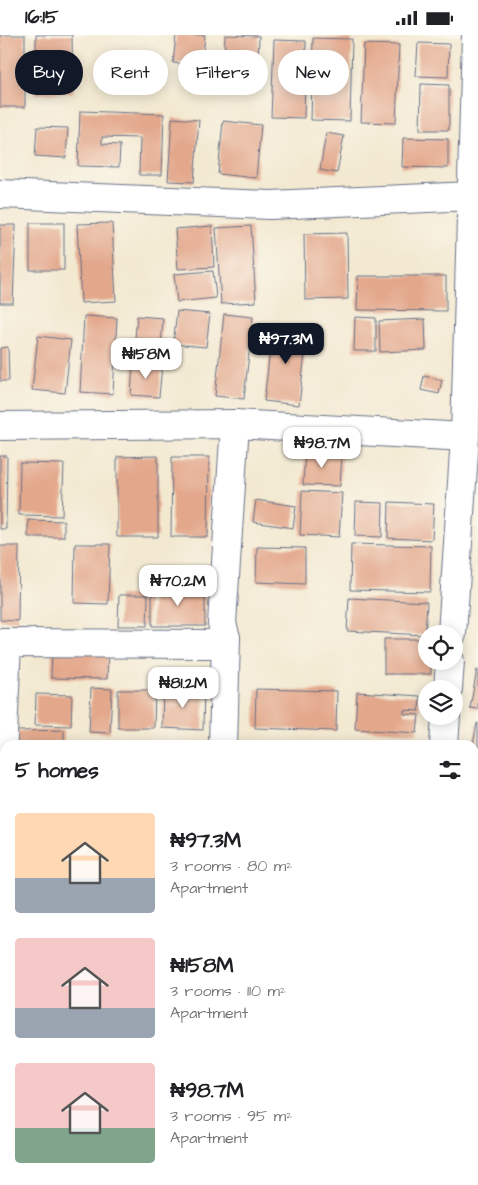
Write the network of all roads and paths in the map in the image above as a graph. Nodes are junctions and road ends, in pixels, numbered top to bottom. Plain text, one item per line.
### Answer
1 (476, 35) edge
2 (0, 193) edge
3 (472, 196) junction
4 (235, 424) junction
5 (0, 426) edge
6 (466, 437) junction
7 (453, 625) edge
8 (226, 639) junction
9 (3, 643) edge
10 (445, 725) edge
11 (1, 740) edge
12 (223, 740) edge
13 (444, 740) edge

1 - 3 street
2 - 3 street
3 - 6 street
4 - 5 street
4 - 6 street
4 - 8 street
6 - 7 street
8 - 9 street
8 - 12 street
9 - 11 street
10 - 13 street

